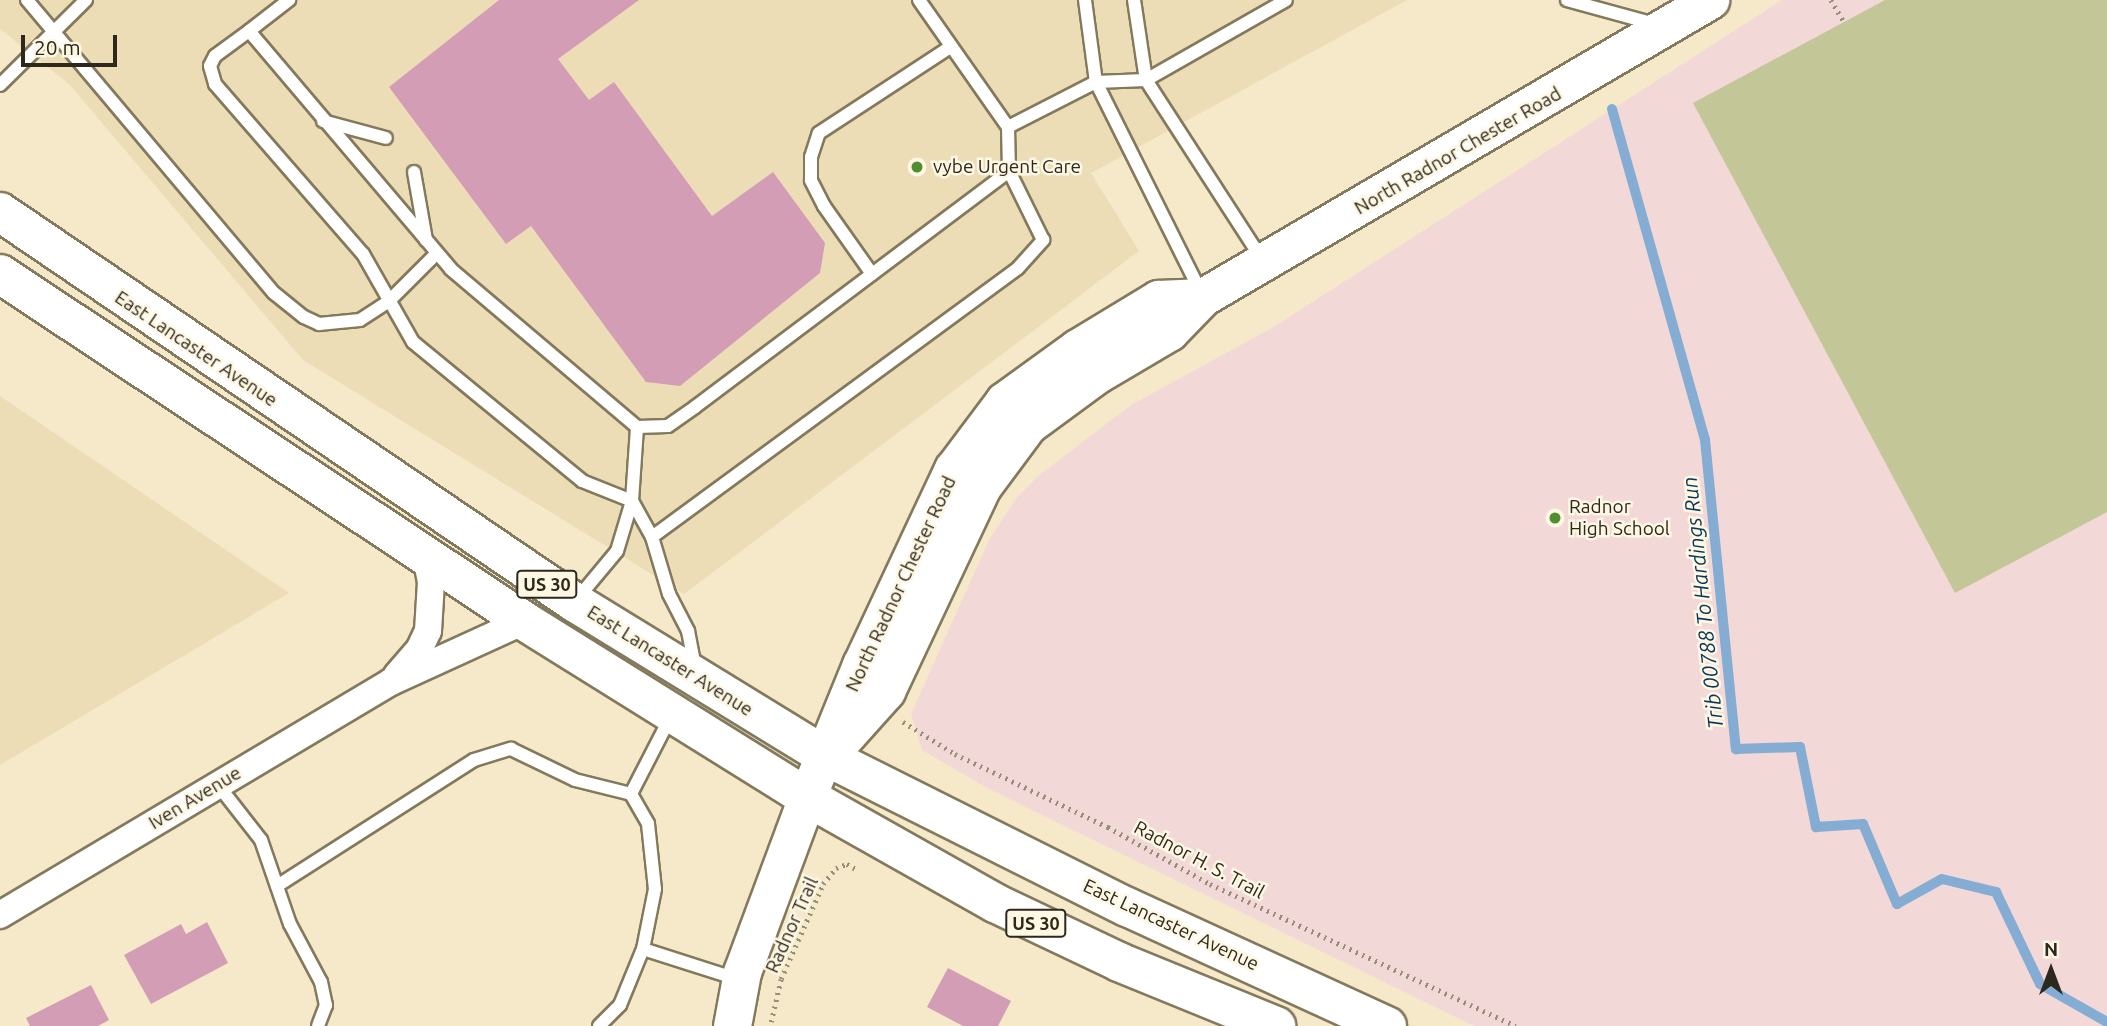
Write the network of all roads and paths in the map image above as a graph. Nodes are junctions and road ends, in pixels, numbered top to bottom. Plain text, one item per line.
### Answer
1 (27, 0) edge
2 (86, 0) edge
3 (289, 0) edge
4 (919, 0) edge
5 (1085, 0) edge
6 (1134, 0) edge
7 (1286, 0) edge
8 (1567, 0) edge
9 (1710, 0) edge
10 (1831, 0) edge
11 (1266, 5) edge
12 (1844, 22) dead end
13 (1669, 26) junction
14 (53, 31) junction
15 (249, 31) junction
16 (948, 48) junction
17 (1146, 80) junction
18 (1096, 82) junction
19 (0, 85) edge
20 (323, 121) junction
21 (1008, 127) junction
22 (386, 138) dead end
23 (414, 172) dead end
24 (1009, 172) junction
25 (0, 212) edge
26 (426, 240) junction
27 (438, 253) junction
28 (1265, 264) junction
29 (0, 274) edge
30 (872, 274) junction
31 (1203, 297) junction
32 (388, 302) junction
33 (637, 427) junction
34 (632, 501) junction
35 (652, 537) junction
36 (426, 556) junction
37 (574, 602) junction
38 (524, 621) junction
39 (697, 678) junction
40 (391, 682) junction
41 (875, 706) junction
42 (672, 713) junction
43 (827, 757) junction
44 (218, 785) junction
45 (631, 794) junction
46 (807, 797) junction
47 (864, 872) dead end
48 (277, 886) junction
49 (0, 915) edge
50 (643, 949) junction
51 (741, 980) junction
52 (318, 1026) edge
53 (598, 1026) edge
54 (732, 1026) edge
55 (770, 1026) edge
56 (1276, 1026) edge
57 (1387, 1026) edge
58 (1516, 1026) edge

1 - 14 lane
2 - 14 lane
3 - 15 lane
4 - 16 lane
5 - 18 lane
6 - 17 lane
7 - 11 lane
8 - 13 lane
9 - 13 main road, North Radnor Chester Road
10 - 12 path
11 - 17 lane
13 - 28 main road, North Radnor Chester Road
14 - 19 lane
14 - 32 lane
15 - 20 lane
15 - 32 lane
16 - 21 lane
16 - 30 lane
17 - 18 lane
17 - 28 lane
18 - 21 lane
18 - 31 lane
20 - 22 lane
20 - 26 lane
21 - 24 lane
23 - 26 lane
24 - 30 lane
24 - 35 lane
25 - 37 highway, East Lancaster Avenue / US 30
26 - 27 lane
27 - 32 lane
27 - 33 lane
28 - 31 main road, North Radnor Chester Road
29 - 36 highway, US 30
30 - 33 lane
31 - 41 main road, North Radnor Chester Road
31 - 43 main road, North Radnor Chester Road
32 - 34 lane
33 - 34 lane
34 - 35 lane
34 - 37 lane
35 - 39 lane
36 - 38 highway, US 30
36 - 40 street, Iven Avenue
37 - 39 highway, East Lancaster Avenue / US 30
38 - 40 street, Iven Avenue
38 - 42 highway, US 30
39 - 43 highway, East Lancaster Avenue / US 30
40 - 44 street, Iven Avenue
41 - 43 main road, North Radnor Chester Road
41 - 58 path, Radnor H. S. Trail
42 - 45 lane
42 - 46 highway, US 30
43 - 46 main road, North Radnor Chester Road
43 - 57 highway, East Lancaster Avenue / US 30
44 - 48 lane
44 - 49 street, Iven Avenue
45 - 48 lane
45 - 50 lane
46 - 51 main road, North Radnor Chester Road
46 - 56 highway, US 30
47 - 55 path, Radnor Trail
48 - 52 lane
50 - 51 lane
50 - 53 lane
51 - 54 main road, North Radnor Chester Road

